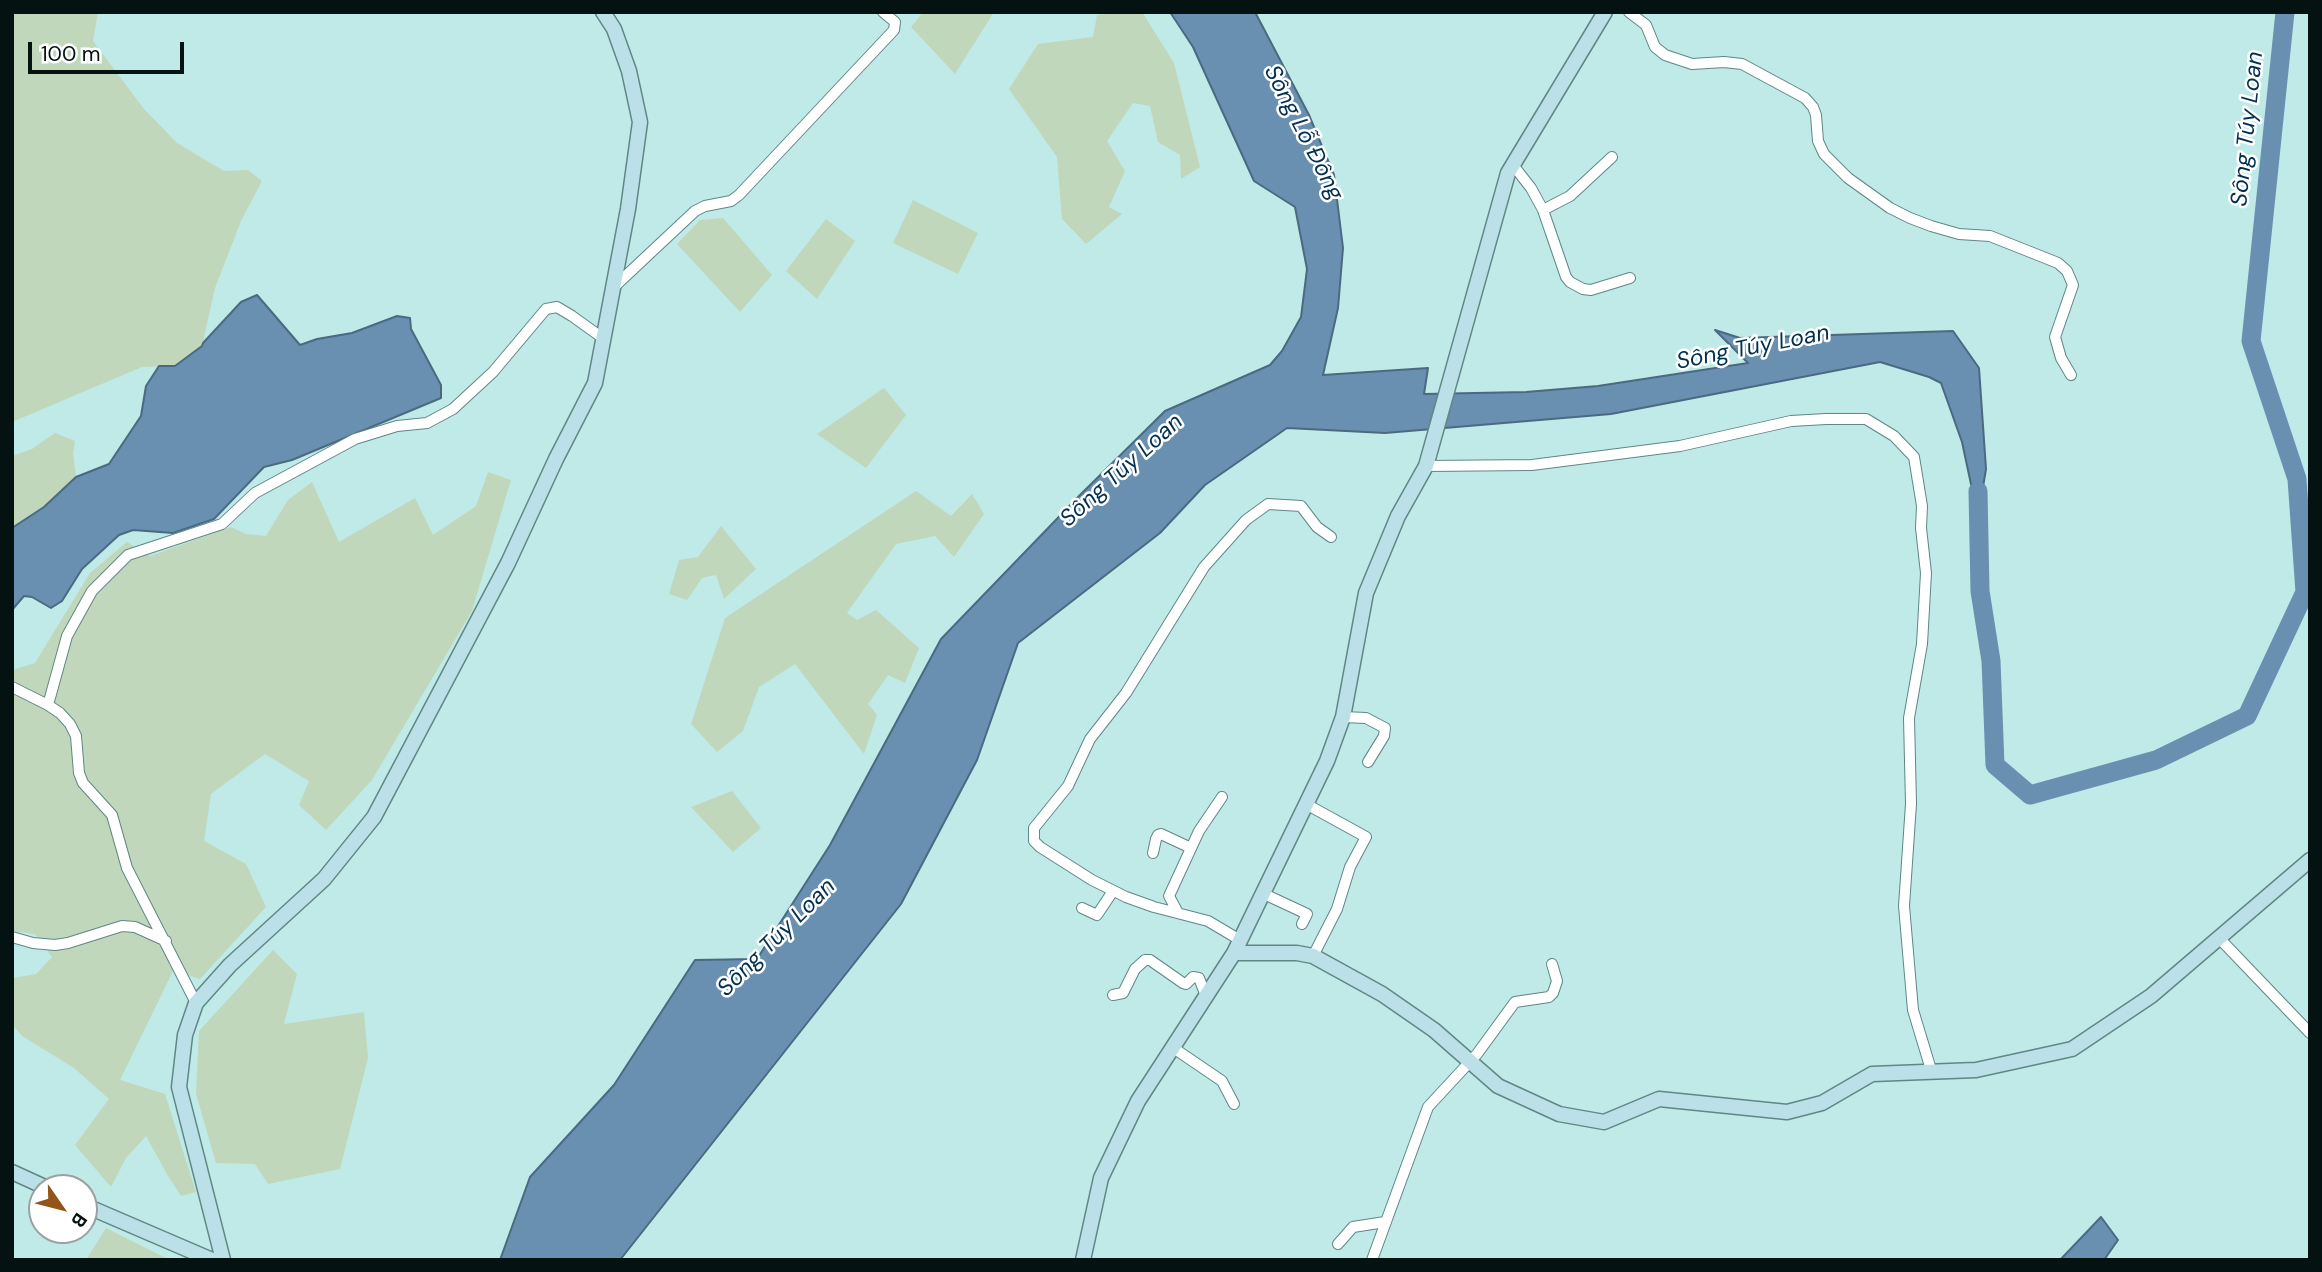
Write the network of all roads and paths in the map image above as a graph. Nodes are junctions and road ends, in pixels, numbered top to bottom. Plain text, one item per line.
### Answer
1 (603, 12) edge
2 (883, 12) edge
3 (1605, 12) edge
4 (1629, 12) edge
5 (1612, 156) dead end
6 (1513, 164) junction
7 (1543, 210) junction
8 (1630, 278) dead end
9 (615, 286) junction
10 (604, 340) junction
11 (2071, 375) dead end
12 (1426, 466) junction
13 (1331, 537) dead end
14 (12, 687) edge
15 (48, 705) junction
16 (1343, 717) junction
17 (1368, 762) dead end
18 (1222, 797) dead end
19 (1306, 804) junction
20 (1191, 848) junction
21 (1153, 853) dead end
22 (2310, 860) edge
23 (1113, 891) junction
24 (1262, 893) junction
25 (1082, 908) dead end
26 (1177, 911) junction
27 (1302, 923) dead end
28 (12, 937) edge
29 (2220, 937) junction
30 (166, 942) junction
31 (1237, 946) junction
32 (1313, 956) junction
33 (1552, 964) dead end
34 (1113, 995) dead end
35 (1206, 996) junction
36 (196, 1003) junction
37 (2310, 1033) edge
38 (1172, 1047) junction
39 (1469, 1061) junction
40 (1932, 1073) junction
41 (1234, 1104) dead end
42 (12, 1172) edge
43 (28, 1179) edge
44 (98, 1211) edge
45 (1385, 1222) junction
46 (1338, 1244) dead end
47 (212, 1260) edge
48 (223, 1260) edge
49 (1083, 1260) edge
50 (1372, 1260) edge

1 - 9 street
2 - 9 street
3 - 6 street
4 - 11 street
5 - 7 street
6 - 7 street
6 - 12 street
7 - 8 street
9 - 10 street
10 - 15 street
10 - 36 street
12 - 16 street
12 - 40 street
13 - 23 street
14 - 15 street
15 - 30 street
16 - 17 street
16 - 19 street
18 - 20 street
19 - 24 street
19 - 32 street
20 - 21 street
20 - 26 street
22 - 29 street
23 - 25 street
23 - 26 street
24 - 27 street
24 - 31 street
26 - 31 street
28 - 30 street
29 - 37 street
29 - 40 street
30 - 36 street
31 - 32 street
31 - 35 street
32 - 39 street
33 - 39 street
34 - 35 street
35 - 38 street
36 - 48 street
38 - 41 street
38 - 49 street
39 - 40 street
39 - 45 street
42 - 43 street
44 - 47 street
45 - 46 street
45 - 50 street

